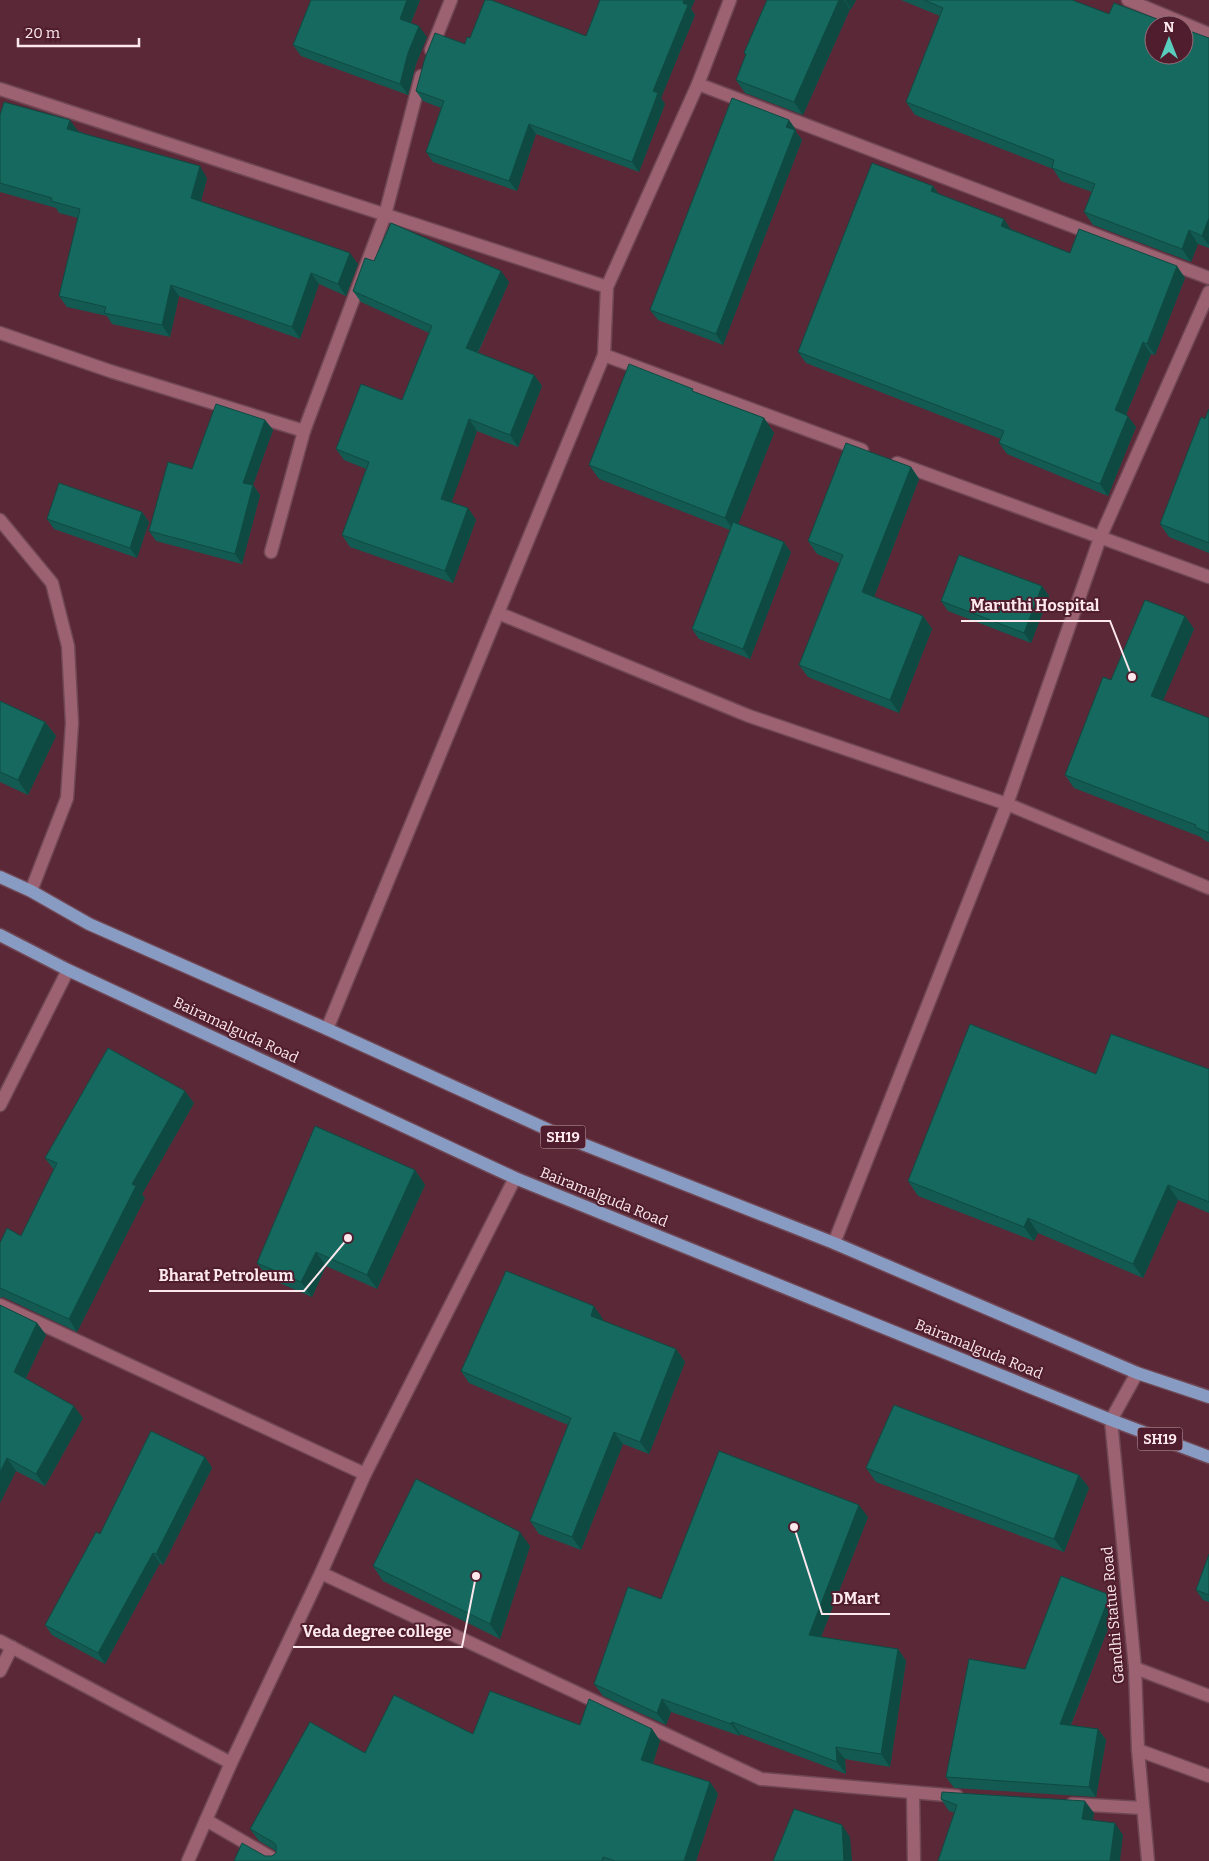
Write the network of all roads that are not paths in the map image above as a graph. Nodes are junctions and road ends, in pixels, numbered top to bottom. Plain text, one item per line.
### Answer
1 (451, 0) edge
2 (730, 0) edge
3 (1128, 0) edge
4 (1209, 34) edge
5 (698, 84) junction
6 (0, 90) edge
7 (385, 215) junction
8 (1209, 278) edge
9 (607, 287) junction
10 (1209, 292) edge
11 (0, 333) edge
12 (604, 355) junction
13 (304, 432) junction
14 (0, 520) edge
15 (1100, 538) junction
16 (272, 552) dead end
17 (1209, 577) edge
18 (498, 613) junction
19 (1007, 804) junction
20 (0, 876) edge
21 (1209, 888) edge
22 (31, 891) junction
23 (0, 935) edge
24 (68, 970) junction
25 (327, 1029) junction
26 (0, 1105) edge
27 (515, 1178) junction
28 (834, 1243) junction
29 (0, 1305) edge
30 (1137, 1373) junction
31 (1209, 1397) edge
32 (1111, 1420) junction
33 (1209, 1458) edge
34 (365, 1474) junction
35 (321, 1573) junction
36 (6, 1644) edge
37 (1135, 1668) junction
38 (0, 1671) edge
39 (1209, 1696) edge
40 (1138, 1750) junction
41 (231, 1762) junction
42 (1209, 1776) edge
43 (913, 1794) junction
44 (970, 1797) edge
45 (1056, 1803) edge
46 (1142, 1808) junction
47 (206, 1820) junction
48 (188, 1861) edge
49 (277, 1861) edge
50 (914, 1861) edge
51 (1148, 1861) edge

1 - 7 street
2 - 5 street
3 - 4 street
5 - 8 street
5 - 9 street
6 - 7 street
7 - 9 street
7 - 13 street
9 - 12 street
10 - 15 street
11 - 13 street
12 - 15 street
12 - 18 street
13 - 16 street
14 - 22 street
15 - 17 street
15 - 19 street
18 - 19 street
18 - 25 street
19 - 21 street
19 - 28 street
20 - 22 main road, SH19
22 - 25 main road, SH19
23 - 24 main road, Bairamalguda Road / SH19
24 - 26 street
24 - 27 main road, Bairamalguda Road / SH19
25 - 28 main road, SH19
27 - 32 main road, Bairamalguda Road / SH19
27 - 34 street
28 - 30 main road, SH19
29 - 34 street
30 - 31 main road, SH19
30 - 32 street
32 - 33 main road, Bairamalguda Road / SH19
32 - 37 street, Gandhi Statue Road
34 - 35 street
35 - 41 street
35 - 43 street
36 - 38 street
36 - 41 street
37 - 39 street
37 - 40 street, Gandhi Statue Road
40 - 42 street
40 - 46 street, Gandhi Statue Road
41 - 47 street
43 - 44 street
43 - 50 street
45 - 46 street
46 - 51 street, Gandhi Statue Road
47 - 48 street
47 - 49 street

